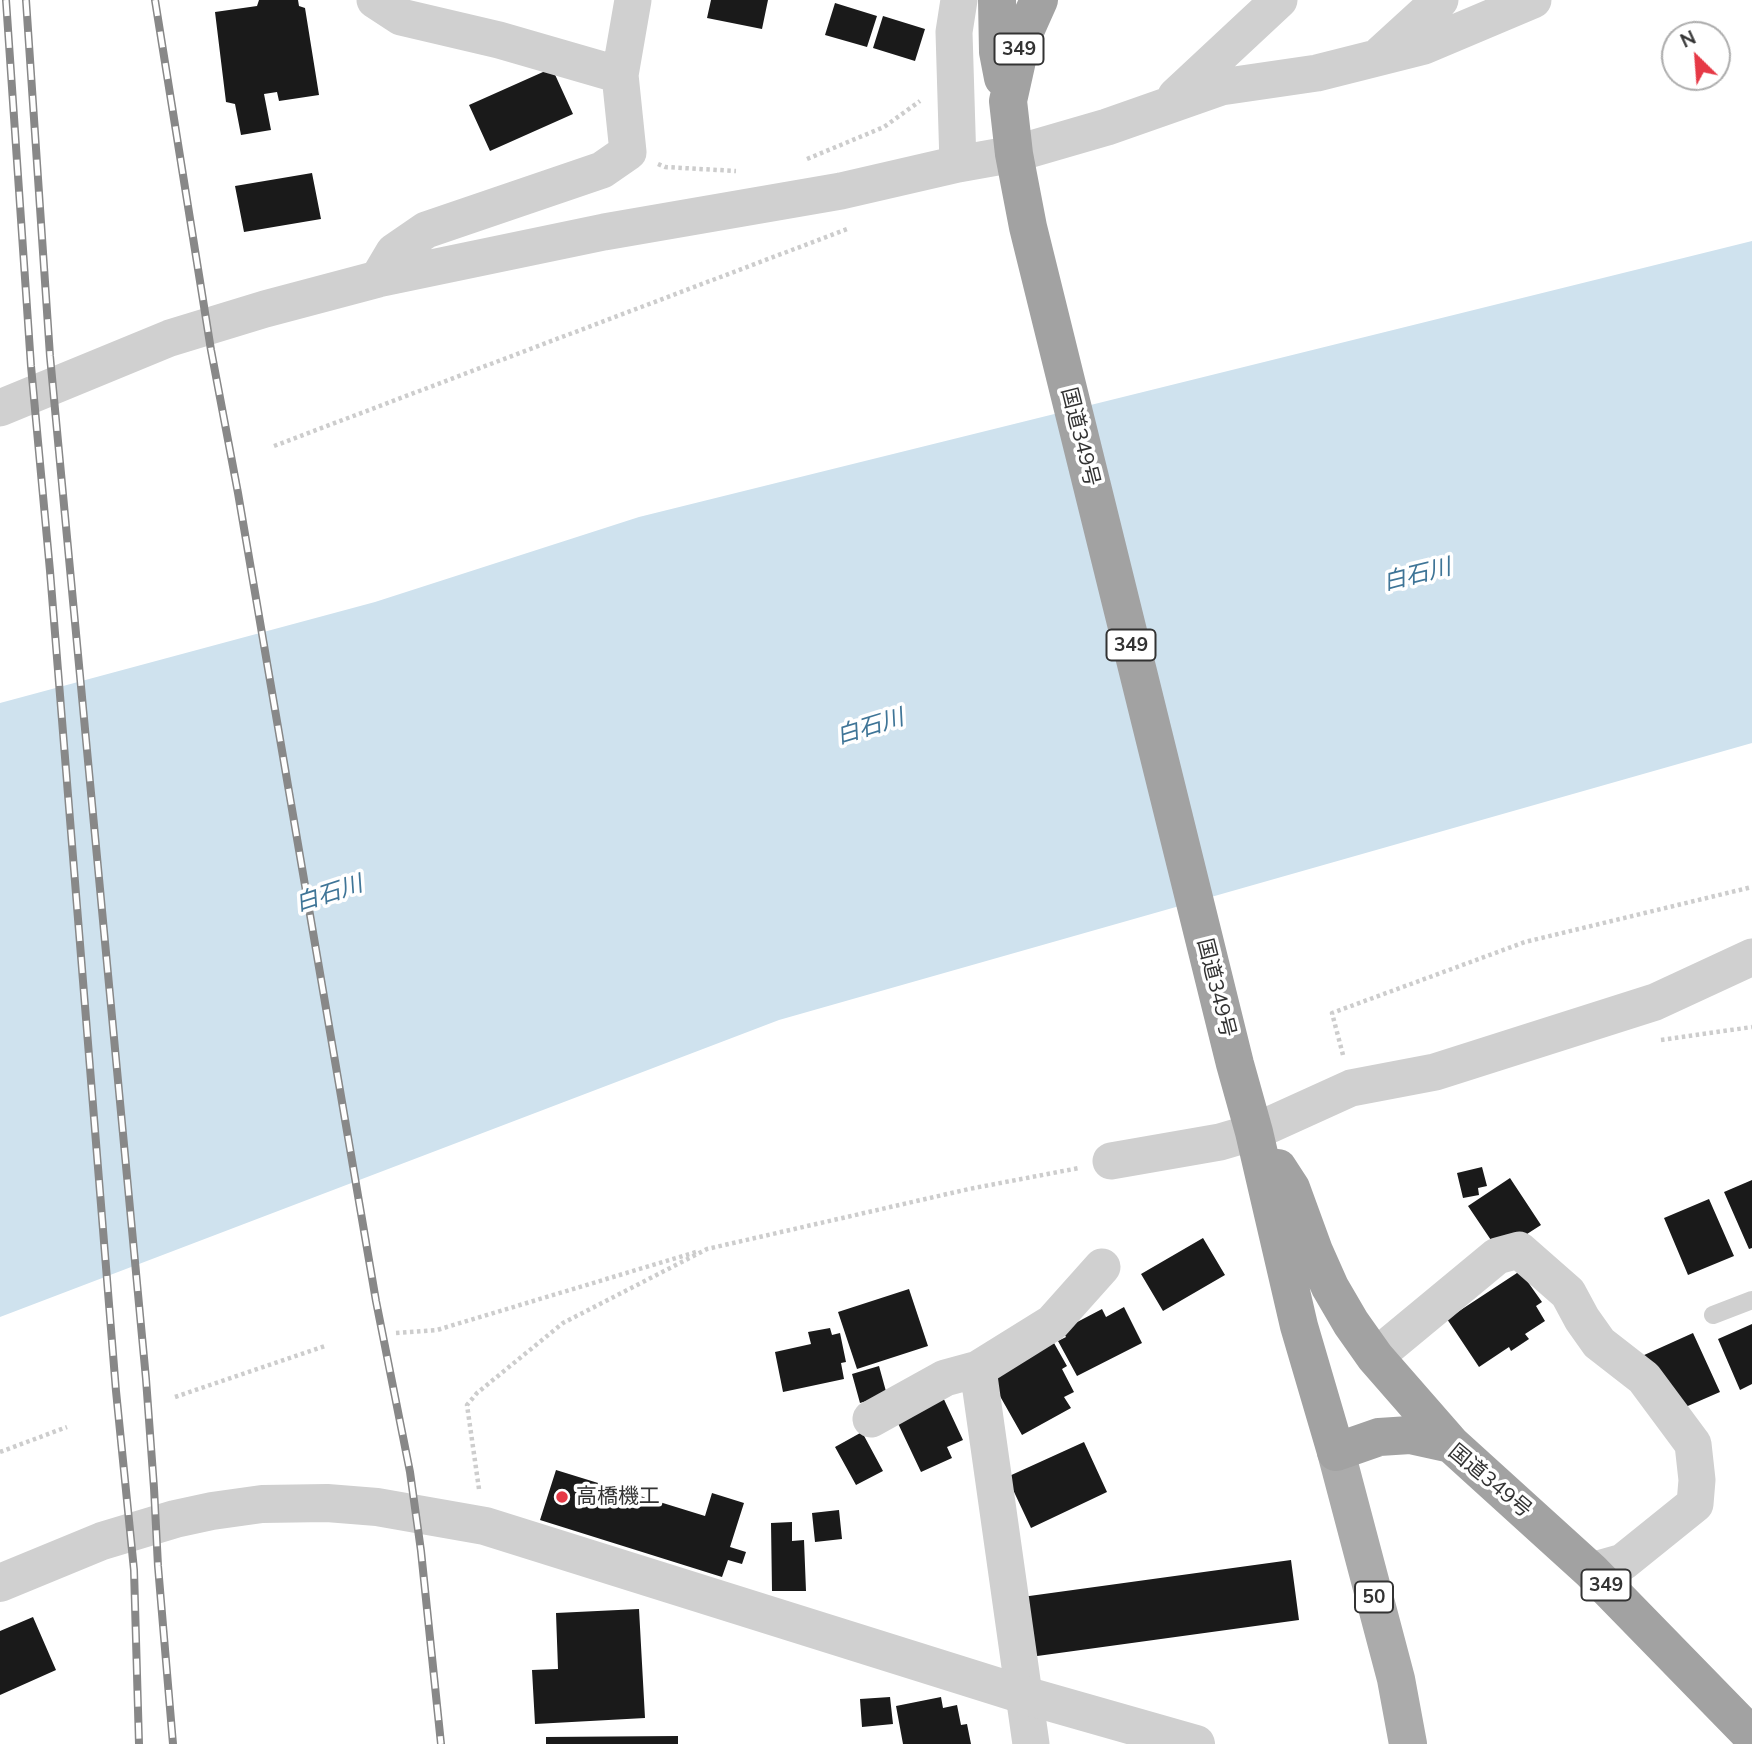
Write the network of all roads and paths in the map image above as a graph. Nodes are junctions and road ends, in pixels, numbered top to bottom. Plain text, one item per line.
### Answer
1 (375, 0) edge
2 (633, 0) edge
3 (959, 0) edge
4 (997, 0) edge
5 (1039, 0) edge
6 (1279, 0) edge
7 (1440, 0) edge
8 (1533, 0) edge
9 (1375, 59) junction
10 (620, 75) junction
11 (926, 96) dead end
12 (1008, 101) junction
13 (1165, 107) junction
14 (628, 152) junction
15 (1014, 154) junction
16 (804, 160) dead end
17 (958, 164) junction
18 (744, 171) dead end
19 (877, 183) junction
20 (377, 279) junction
21 (0, 408) edge
22 (274, 446) dead end
23 (1752, 887) edge
24 (1752, 957) edge
25 (1332, 1013) dead end
26 (1254, 1132) junction
27 (1111, 1161) joint
28 (707, 1249) junction
29 (1102, 1267) dead end
30 (1752, 1300) edge
31 (1713, 1315) dead end
32 (396, 1333) dead end
33 (325, 1346) dead end
34 (1375, 1357) junction
35 (978, 1369) junction
36 (175, 1397) dead end
37 (871, 1419) dead end
38 (67, 1427) dead end
39 (1451, 1444) junction
40 (0, 1452) edge
41 (1336, 1452) junction
42 (485, 1526) junction
43 (1591, 1571) junction
44 (0, 1583) edge
45 (1024, 1695) junction
46 (1752, 1735) edge
47 (1031, 1744) edge
48 (1196, 1744) edge
49 (1408, 1744) edge

1 - 10 street
2 - 10 street
3 - 17 street
4 - 12 highway, 349
5 - 12 highway, 国道349号 / 349
6 - 13 street
7 - 9 street
8 - 9 street
9 - 13 street
10 - 14 street
11 - 16 path
12 - 15 highway, 国道349号 / 349
13 - 15 street
14 - 18 path
14 - 20 street
15 - 17 street
15 - 26 highway, 国道349号 / 349
17 - 19 street
19 - 20 street
19 - 22 path
20 - 21 street
23 - 25 path
24 - 26 street
26 - 27 street
26 - 34 highway, 349
26 - 41 highway, 国道349号 / 349
27 - 28 path
28 - 32 path
28 - 42 path
29 - 35 street
30 - 31 lane
33 - 36 path
34 - 39 highway, 349
34 - 43 street
35 - 37 street
35 - 45 street
38 - 40 path
39 - 41 highway, 国道349号 / 349
39 - 43 highway, 国道349号 / 349
41 - 49 main road, 50
42 - 44 street
42 - 45 street
43 - 46 highway, 国道349号 / 349
45 - 47 street
45 - 48 street

